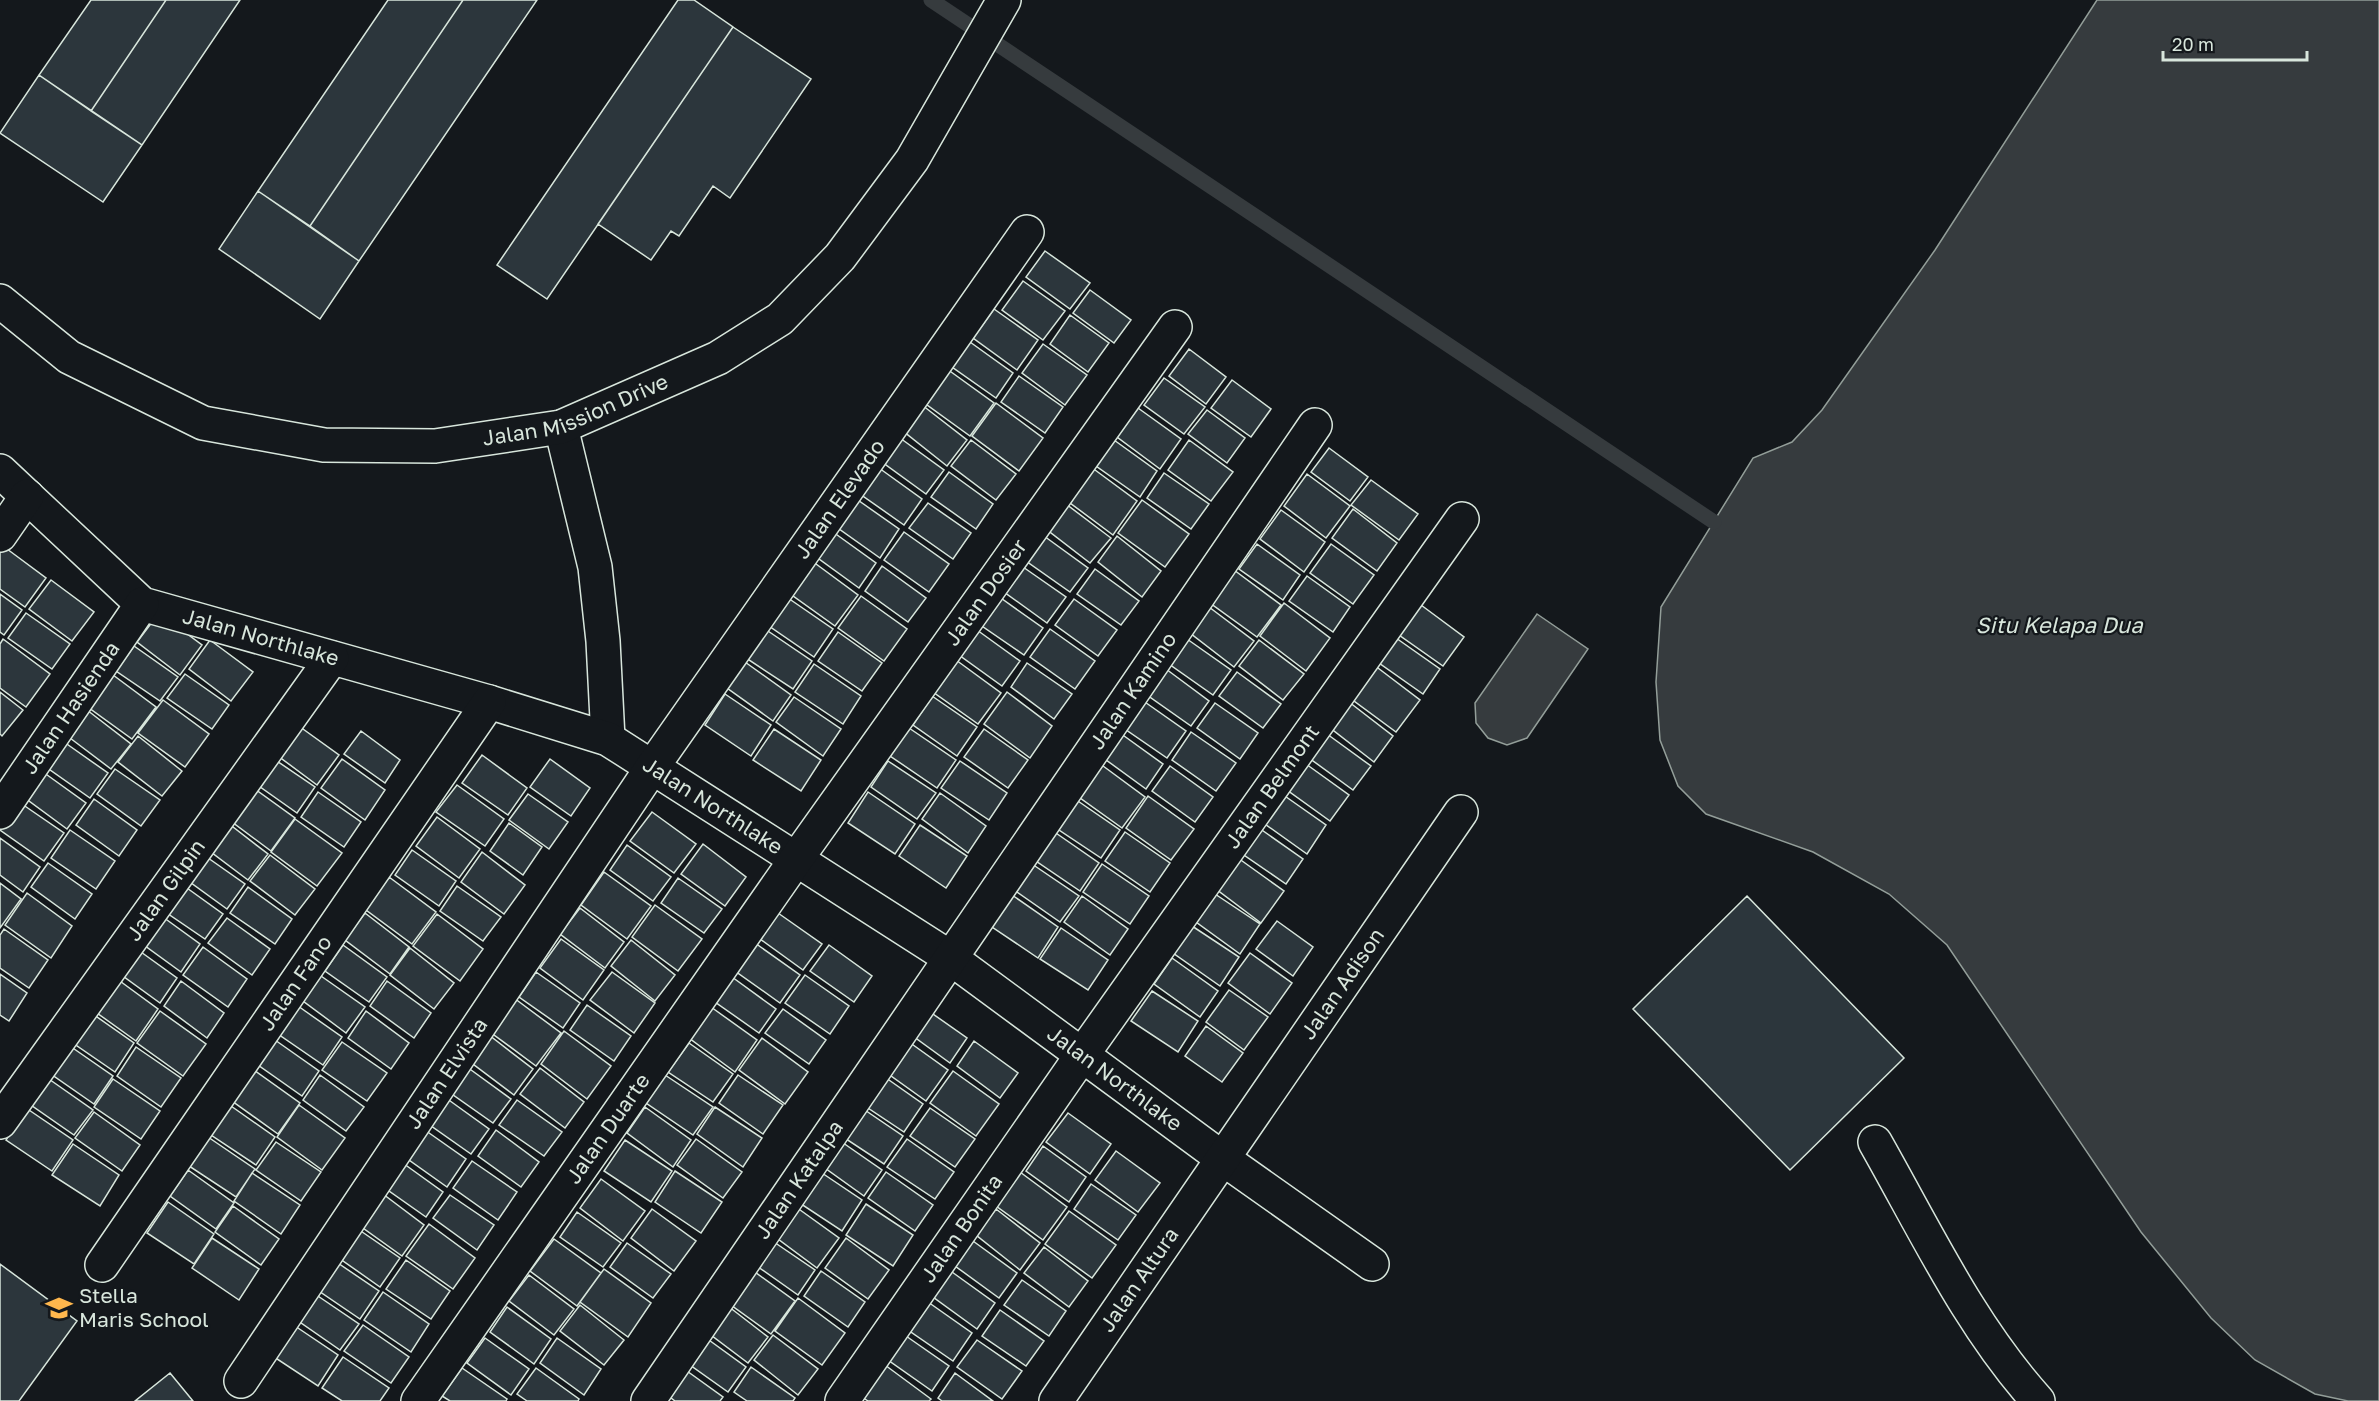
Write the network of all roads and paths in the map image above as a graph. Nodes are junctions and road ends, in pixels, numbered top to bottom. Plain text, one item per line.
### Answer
1 (1004, 0) edge
2 (1027, 232) dead end
3 (0, 301) edge
4 (1175, 327) dead end
5 (1315, 425) dead end
6 (561, 427) junction
7 (0, 471) edge
8 (27, 496) junction
9 (1461, 519) dead end
10 (0, 535) edge
11 (142, 604) junction
12 (332, 658) junction
13 (489, 702) junction
14 (608, 739) junction
15 (653, 766) junction
16 (0, 812) edge
17 (1461, 812) dead end
18 (796, 858) junction
19 (949, 957) junction
20 (1082, 1055) junction
21 (0, 1122) edge
22 (1875, 1142) dead end
23 (1222, 1158) junction
24 (1372, 1264) dead end
25 (102, 1265) dead end
26 (241, 1381) dead end
27 (418, 1401) edge
28 (648, 1401) edge
29 (842, 1401) edge
30 (1056, 1401) edge
31 (2038, 1401) edge

1 - 6 street, Jalan Mission Drive
2 - 15 street, Jalan Elevado
3 - 6 street, Jalan Mission Drive
4 - 18 street, Jalan Dosier
5 - 19 street, Jalan Kamino
6 - 14 street
7 - 8 street, Jalan Northlake
8 - 10 street
8 - 11 street, Jalan Northlake
9 - 20 street, Jalan Belmont
11 - 12 street, Jalan Northlake
11 - 16 street, Jalan Hasienda
12 - 13 street, Jalan Northlake
12 - 21 street, Jalan Gilpin
13 - 14 street, Jalan Northlake
13 - 25 street, Jalan Fano
14 - 15 street, Jalan Northlake
15 - 18 street, Jalan Northlake
15 - 26 street, Jalan Elvista
17 - 23 street, Jalan Adison
18 - 19 street, Jalan Northlake
18 - 27 street, Jalan Duarte
19 - 20 street, Jalan Northlake
19 - 28 street, Jalan Katalpa
20 - 23 street, Jalan Northlake
20 - 29 street, Jalan Bonita
22 - 31 street
23 - 24 street, Jalan Northlake
23 - 30 street, Jalan Altura

